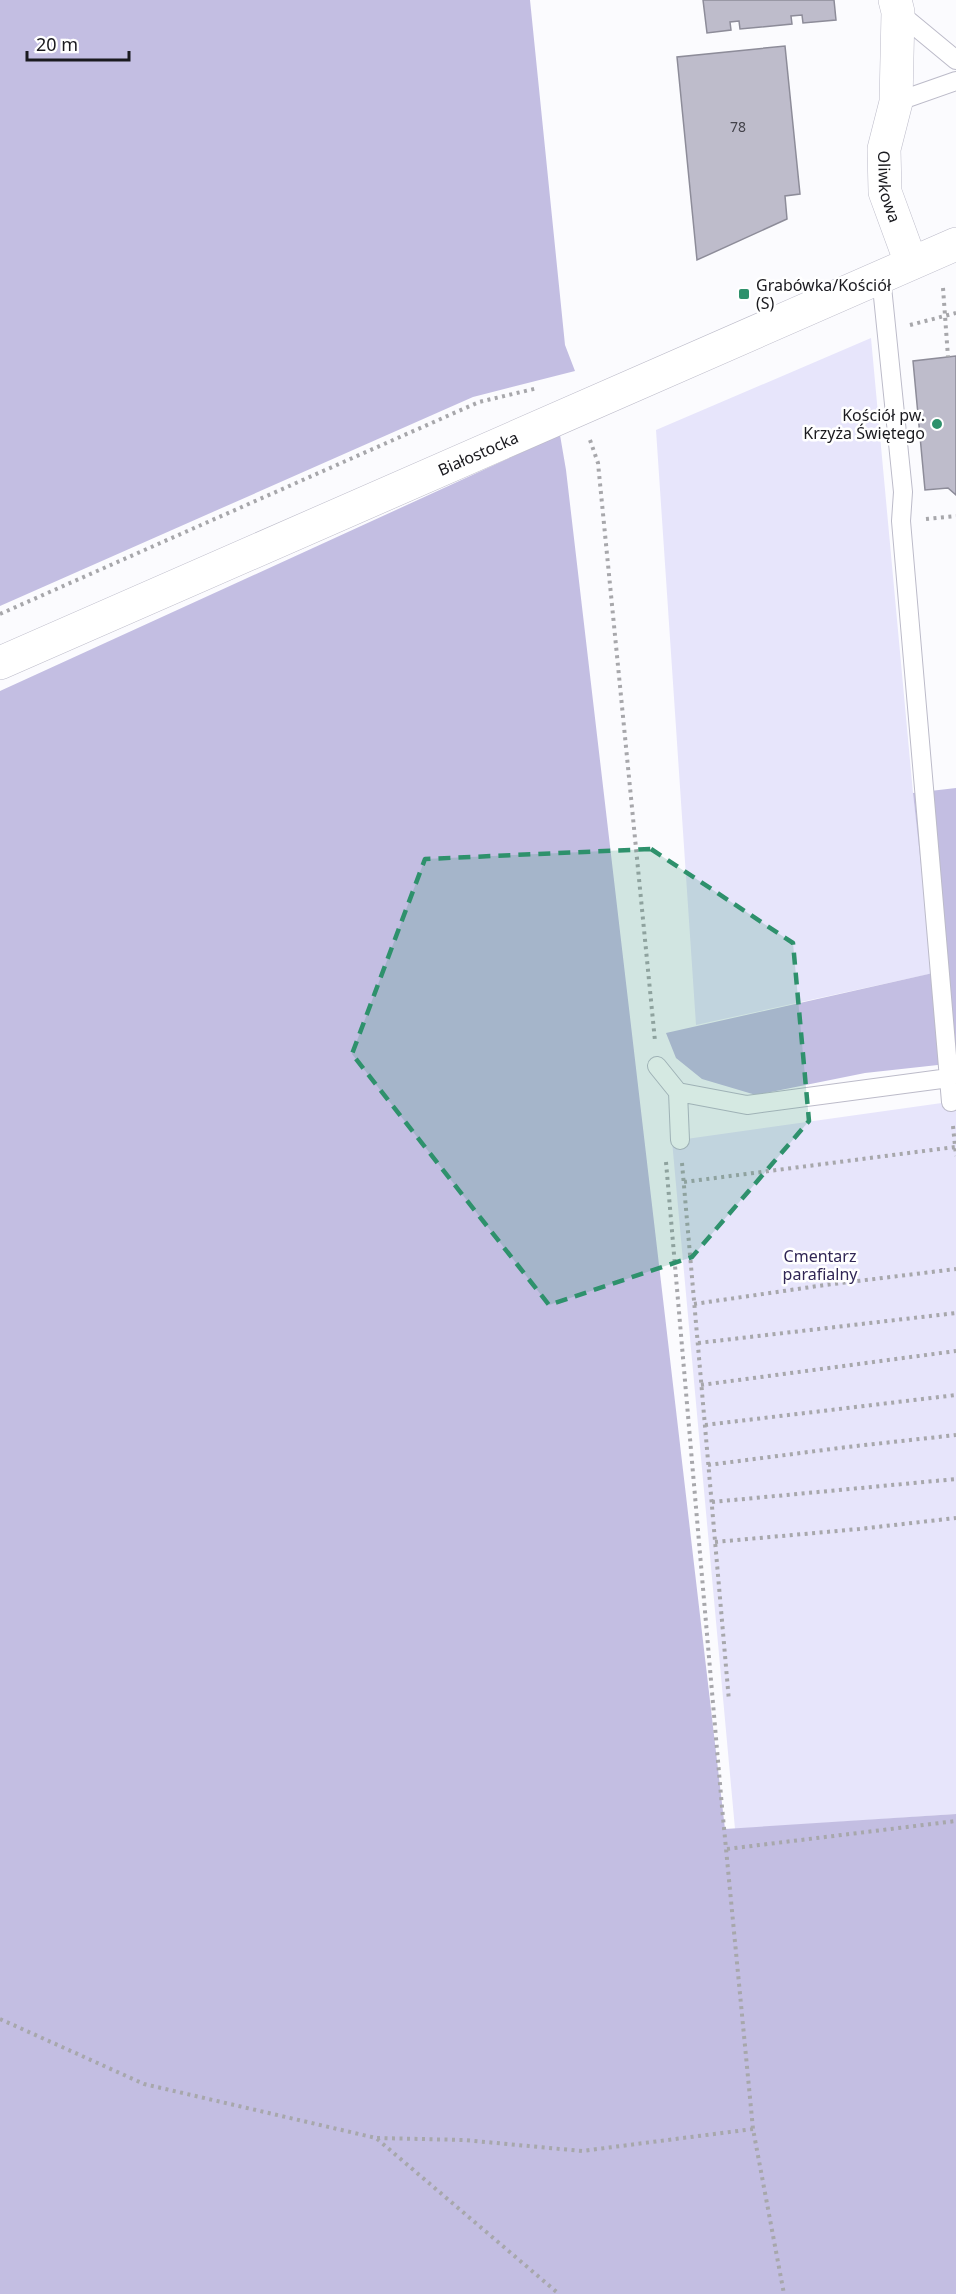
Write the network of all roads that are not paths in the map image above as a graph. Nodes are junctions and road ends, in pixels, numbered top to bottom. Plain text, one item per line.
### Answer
1 (896, 6) edge
2 (956, 60) edge
3 (956, 81) edge
4 (896, 102) junction
5 (956, 244) edge
6 (911, 263) junction
7 (881, 277) junction
8 (0, 663) edge
9 (657, 1066) road end
10 (949, 1078) junction
11 (678, 1092) junction
12 (951, 1102) dead end
13 (680, 1140) road end

1 - 2 lane
1 - 4 street, Oliwkowa
3 - 4 lane
4 - 6 street, Oliwkowa
5 - 6 street, Białostocka
6 - 7 street, Białostocka
7 - 8 street, Białostocka
7 - 10 lane
9 - 11 lane
10 - 11 lane
10 - 12 lane
11 - 13 lane

